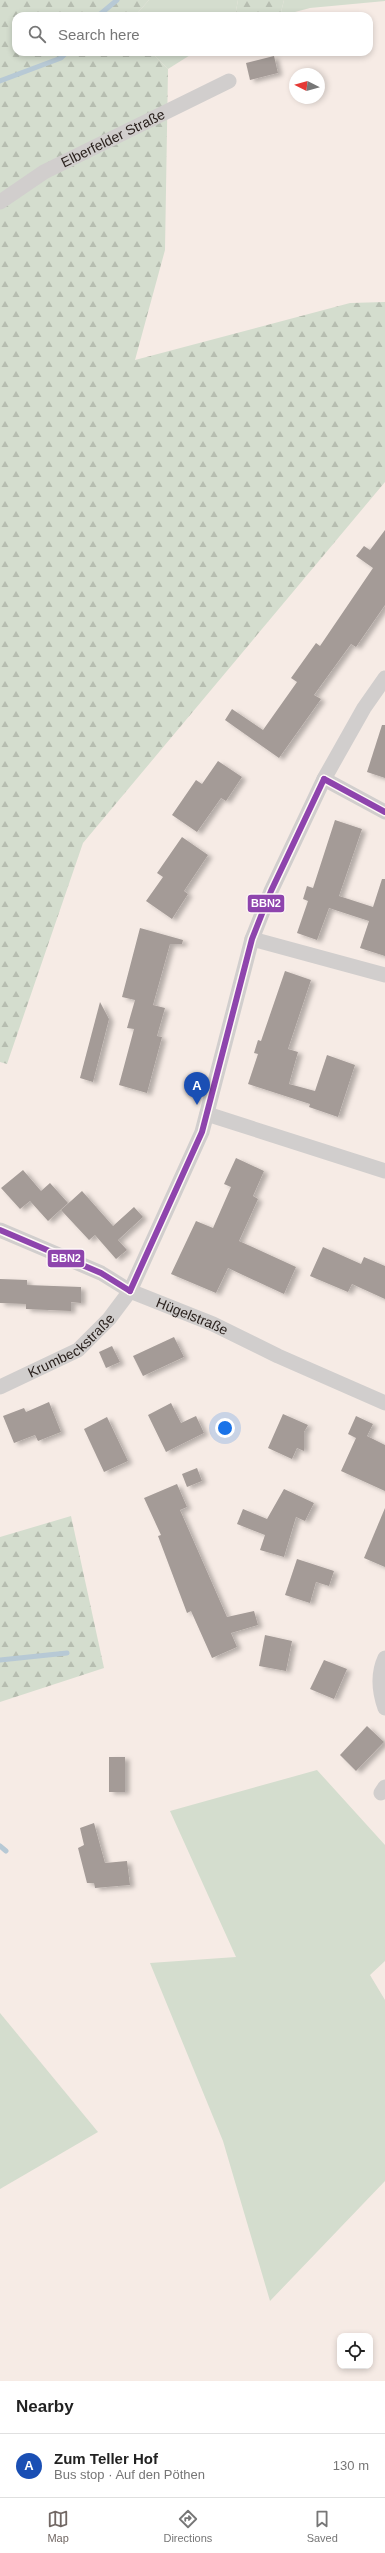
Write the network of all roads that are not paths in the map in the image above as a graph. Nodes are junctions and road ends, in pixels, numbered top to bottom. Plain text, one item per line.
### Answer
1 (229, 81) dead end
2 (0, 202) edge
3 (385, 678) edge
4 (324, 779) junction
5 (385, 812) edge
6 (252, 939) junction
7 (385, 976) edge
8 (207, 1114) junction
9 (385, 1171) edge
10 (0, 1230) edge
11 (130, 1291) junction
12 (0, 1387) edge
13 (385, 1402) edge
14 (385, 1658) edge
15 (385, 1708) edge

1 - 2 street, Elberfelder Straße
3 - 4 street, Krumbeckstraße
4 - 5 street
4 - 6 street, Krumbeckstraße
6 - 7 street
6 - 8 street, Krumbeckstraße
8 - 9 street
8 - 11 street, Krumbeckstraße
10 - 11 street, Hügelstraße
11 - 12 street, Krumbeckstraße
11 - 13 street, Hügelstraße
14 - 15 street

